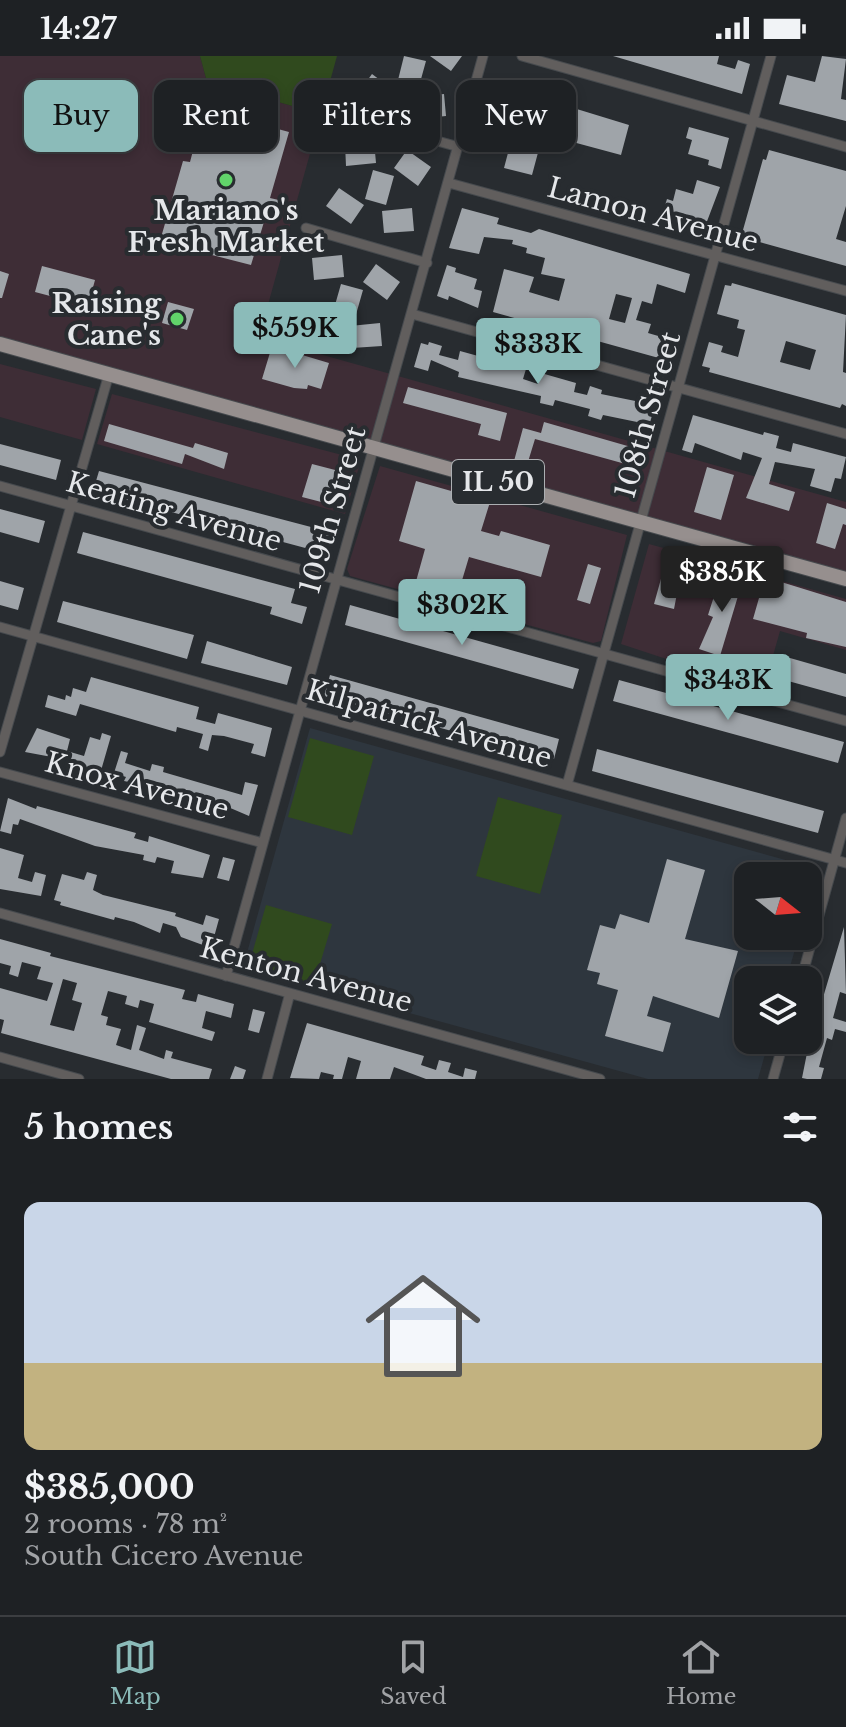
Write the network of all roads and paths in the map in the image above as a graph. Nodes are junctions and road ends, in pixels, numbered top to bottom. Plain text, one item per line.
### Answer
1 (483, 56) edge
2 (522, 56) edge
3 (771, 56) edge
4 (477, 80) edge
5 (753, 122) junction
6 (846, 147) edge
7 (458, 152) edge
8 (449, 183) junction
9 (306, 228) dead end
10 (715, 254) junction
11 (427, 263) junction
12 (846, 291) edge
13 (412, 314) junction
14 (0, 344) edge
15 (109, 374) junction
16 (679, 388) junction
17 (846, 434) edge
18 (373, 447) junction
19 (0, 486) edge
20 (71, 506) junction
21 (641, 522) junction
22 (336, 579) junction
23 (846, 579) edge
24 (0, 627) edge
25 (33, 636) junction
26 (604, 654) junction
27 (300, 711) junction
28 (846, 721) edge
29 (0, 752) edge
30 (0, 772) edge
31 (567, 785) junction
32 (846, 818) edge
33 (263, 843) junction
34 (834, 860) junction
35 (846, 863) edge
36 (0, 913) edge
37 (805, 966) edge
38 (226, 976) junction
39 (290, 993) junction
40 (780, 1054) edge
41 (0, 1057) edge
42 (79, 1079) edge
43 (267, 1079) edge
44 (600, 1079) edge
45 (773, 1079) edge

1 - 4 street, 109th Street
2 - 5 street
3 - 5 street, 108th Street
5 - 6 street
5 - 10 street, 108th Street
7 - 8 street, 109th Street
8 - 10 street, Lamon Avenue
8 - 11 street, 109th Street
9 - 11 street
10 - 12 street, Lamon Avenue
10 - 16 street, 108th Street
11 - 13 street, 109th Street
13 - 16 street
13 - 18 street, 109th Street
14 - 15 main road, IL 50
15 - 18 main road, IL 50
15 - 20 street
16 - 17 street
16 - 21 street, 108th Street
18 - 21 main road, IL 50
18 - 22 street, 109th Street
19 - 20 street, Keating Avenue
20 - 22 street, Keating Avenue
20 - 25 street
21 - 23 main road, IL 50
21 - 26 street, 108th Street
22 - 26 street, Keating Avenue
22 - 27 street, 109th Street
24 - 25 street, Kilpatrick Avenue
25 - 27 street, Kilpatrick Avenue
25 - 29 street
26 - 28 street, Keating Avenue
26 - 31 street, 108th Street
27 - 31 street, Kilpatrick Avenue
27 - 33 street, 109th Street
30 - 33 street, Knox Avenue
31 - 34 street, Kilpatrick Avenue
32 - 34 street
33 - 38 street, 109th Street
34 - 35 street, Kilpatrick Avenue
34 - 37 street
36 - 38 street, Kenton Avenue
38 - 39 street, Kenton Avenue
39 - 43 street
39 - 44 street, Kenton Avenue
40 - 45 street
41 - 42 street

